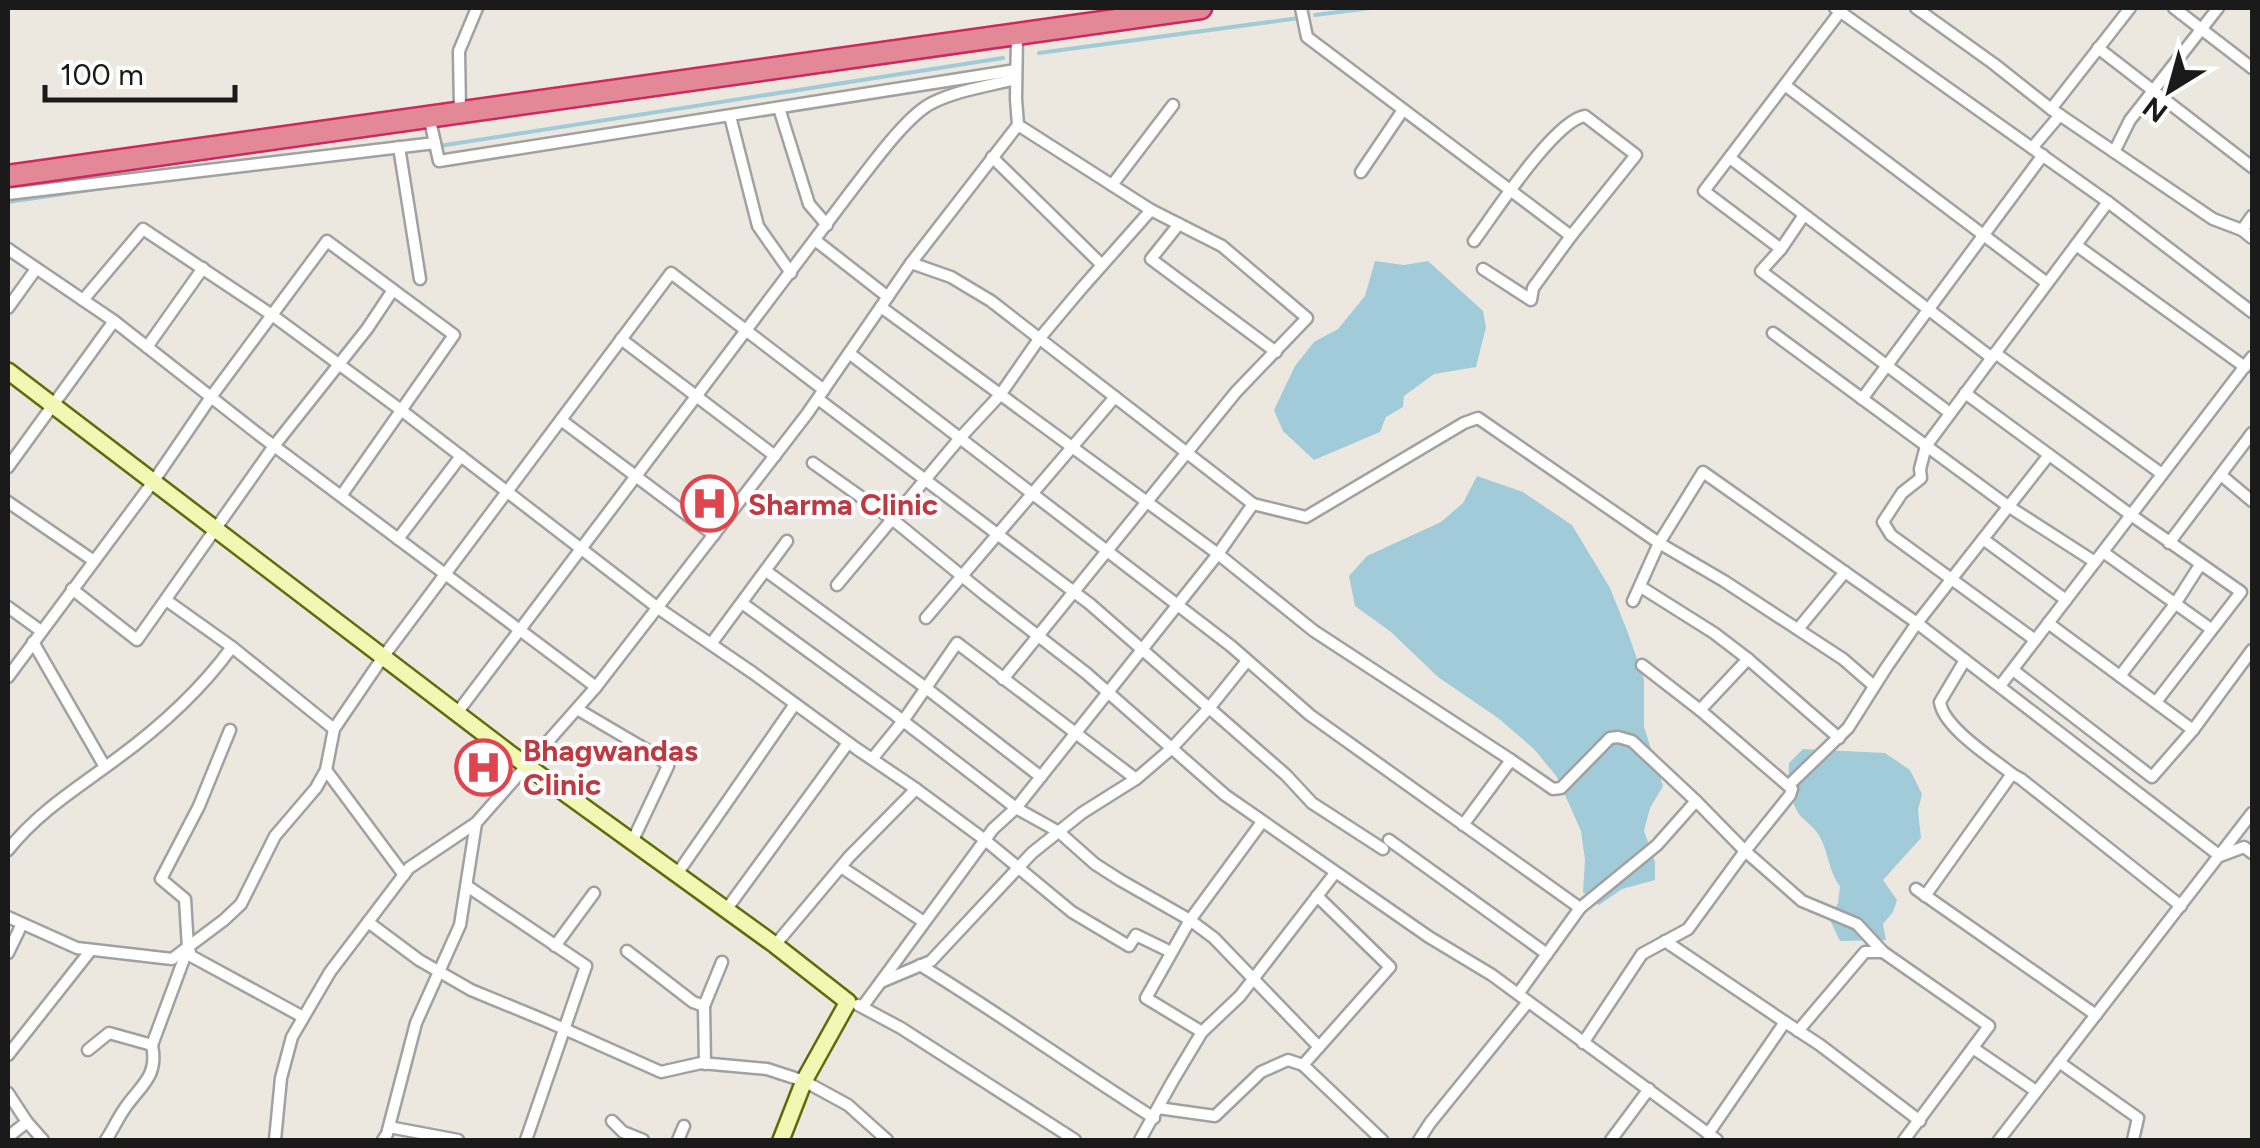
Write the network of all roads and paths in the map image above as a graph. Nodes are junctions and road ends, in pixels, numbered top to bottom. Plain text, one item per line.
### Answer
1 (477, 8) edge
2 (1201, 8) edge
3 (1301, 8) edge
4 (1916, 8) edge
5 (2130, 8) edge
6 (2174, 8) edge
7 (2218, 8) edge
8 (1177, 9) edge
9 (1840, 9) edge
10 (2202, 29) junction
11 (1017, 33) junction
12 (2098, 48) junction
13 (2252, 68) edge
14 (1016, 75) junction
15 (1786, 86) junction
16 (2153, 91) junction
17 (1173, 105) dead end
18 (780, 108) junction
19 (1403, 110) junction
20 (460, 111) junction
21 (2055, 112) junction
22 (429, 116) junction
23 (730, 116) junction
24 (1018, 125) junction
25 (435, 143) junction
26 (399, 147) junction
27 (2032, 148) junction
28 (2114, 152) junction
29 (2043, 155) junction
30 (992, 157) junction
31 (1730, 158) junction
32 (2252, 166) edge
33 (1361, 172) dead end
34 (8, 176) edge
35 (1112, 185) junction
36 (1512, 191) junction
37 (8, 194) edge
38 (2108, 202) junction
39 (1151, 210) junction
40 (1804, 214) junction
41 (2252, 216) edge
42 (1179, 224) junction
43 (826, 225) junction
44 (2242, 230) junction
45 (1571, 236) junction
46 (1982, 236) junction
47 (2252, 238) edge
48 (815, 240) junction
49 (1474, 241) dead end
50 (2076, 245) junction
51 (8, 249) edge
52 (1781, 249) junction
53 (912, 262) junction
54 (1102, 264) junction
55 (203, 268) junction
56 (36, 269) junction
57 (1483, 269) dead end
58 (791, 273) junction
59 (420, 278) dead end
60 (2047, 283) junction
61 (393, 290) junction
62 (83, 300) junction
63 (884, 302) junction
64 (8, 308) edge
65 (1927, 308) junction
66 (2252, 312) edge
67 (272, 315) junction
68 (114, 321) junction
69 (746, 332) junction
70 (1773, 334) dead end
71 (621, 339) junction
72 (1039, 339) junction
73 (147, 347) junction
74 (1276, 352) junction
75 (849, 354) junction
76 (1993, 355) junction
77 (2249, 362) edge
78 (339, 364) junction
79 (1886, 365) junction
80 (8, 371) edge
81 (1965, 393) junction
82 (821, 394) junction
83 (1000, 395) junction
84 (696, 396) junction
85 (211, 397) junction
86 (1115, 397) junction
87 (1862, 398) junction
88 (52, 405) junction
89 (401, 410) junction
90 (1950, 413) junction
91 (560, 420) junction
92 (2252, 433) edge
93 (960, 438) junction
94 (274, 446) junction
95 (1926, 446) junction
96 (1073, 449) junction
97 (1187, 453) junction
98 (2049, 455) junction
99 (460, 456) junction
100 (774, 456) junction
101 (813, 463) dead end
102 (8, 467) edge
103 (636, 474) junction
104 (2162, 474) junction
105 (2221, 474) junction
106 (924, 481) junction
107 (153, 482) junction
108 (508, 492) junction
109 (1033, 494) junction
110 (340, 496) junction
111 (8, 502) edge
112 (2252, 502) edge
113 (1148, 503) junction
114 (1253, 504) junction
115 (2008, 506) junction
116 (2131, 516) junction
117 (892, 520) junction
118 (216, 530) junction
119 (714, 535) junction
120 (998, 535) junction
121 (398, 539) junction
122 (1983, 539) junction
123 (787, 541) dead end
124 (1659, 543) junction
125 (2170, 543) junction
126 (581, 548) junction
127 (1108, 552) junction
128 (2103, 552) junction
129 (1218, 554) junction
130 (94, 562) junction
131 (2095, 562) junction
132 (2200, 565) junction
133 (766, 571) junction
134 (1845, 572) junction
135 (446, 574) junction
136 (962, 576) junction
137 (1951, 580) junction
138 (837, 585) dead end
139 (1641, 587) junction
140 (72, 590) junction
141 (1074, 592) junction
142 (166, 600) junction
143 (2066, 600) junction
144 (1633, 601) dead end
145 (742, 603) junction
146 (2175, 604) junction
147 (1178, 605) junction
148 (8, 606) edge
149 (658, 608) junction
150 (926, 618) dead end
151 (1917, 624) junction
152 (2048, 624) junction
153 (1798, 629) junction
154 (2211, 629) junction
155 (41, 631) junction
156 (521, 631) junction
157 (1038, 636) junction
158 (2035, 640) junction
159 (33, 642) junction
160 (712, 644) junction
161 (232, 648) junction
162 (1143, 648) junction
163 (2252, 650) edge
164 (383, 657) junction
165 (1748, 658) junction
166 (1247, 660) junction
167 (1965, 660) junction
168 (1642, 665) dead end
169 (2013, 670) junction
170 (2120, 676) junction
171 (8, 677) edge
172 (1003, 678) junction
173 (1874, 686) junction
174 (2000, 686) junction
175 (596, 687) junction
176 (926, 688) junction
177 (1109, 691) junction
178 (2156, 702) junction
179 (795, 704) junction
180 (1210, 707) junction
181 (577, 709) junction
182 (1700, 710) junction
183 (457, 713) junction
184 (903, 720) junction
185 (334, 729) junction
186 (230, 730) dead end
187 (2193, 730) junction
188 (1075, 734) junction
189 (1839, 738) junction
190 (848, 743) junction
191 (1171, 749) junction
192 (872, 759) junction
193 (1511, 760) junction
194 (526, 766) junction
195 (105, 767) junction
196 (326, 770) junction
197 (2012, 774) junction
198 (1041, 777) junction
199 (1136, 779) junction
200 (1789, 786) junction
201 (916, 790) junction
202 (1696, 801) junction
203 (1016, 808) junction
204 (2252, 813) edge
205 (1262, 822) junction
206 (476, 823) junction
207 (1463, 825) junction
208 (1059, 832) junction
209 (985, 840) junction
210 (632, 842) junction
211 (8, 850) edge
212 (1745, 851) junction
213 (2252, 853) edge
214 (2220, 856) junction
215 (841, 867) junction
216 (1018, 868) junction
217 (1335, 873) junction
218 (676, 874) junction
219 (404, 875) junction
220 (467, 886) junction
221 (594, 893) dead end
222 (1316, 896) junction
223 (2181, 906) junction
224 (1580, 908) junction
225 (726, 910) junction
226 (8, 917) edge
227 (1190, 920) junction
228 (368, 922) junction
229 (924, 922) junction
230 (22, 924) junction
231 (1666, 941) junction
232 (775, 945) junction
233 (556, 946) junction
234 (188, 948) junction
235 (91, 950) junction
236 (628, 951) dead end
237 (1170, 952) junction
238 (1883, 952) junction
239 (8, 953) edge
240 (1547, 954) junction
241 (722, 962) dead end
242 (920, 966) junction
243 (438, 971) junction
244 (1254, 977) junction
245 (880, 983) junction
246 (1518, 994) junction
247 (1528, 1002) junction
248 (855, 1004) junction
249 (704, 1006) junction
250 (2096, 1015) junction
251 (303, 1017) junction
252 (1784, 1022) junction
253 (564, 1029) junction
254 (1798, 1031) junction
255 (1202, 1032) junction
256 (1584, 1043) junction
257 (152, 1045) junction
258 (1319, 1047) junction
259 (1973, 1048) junction
260 (88, 1050) dead end
261 (8, 1055) edge
262 (2060, 1062) junction
263 (706, 1064) junction
264 (1303, 1066) junction
265 (804, 1080) junction
266 (1650, 1090) junction
267 (2036, 1092) junction
268 (8, 1093) edge
269 (1156, 1113) junction
270 (612, 1121) dead end
271 (1920, 1121) junction
272 (27, 1122) junction
273 (684, 1126) dead end
274 (389, 1128) junction
275 (8, 1137) edge
276 (1712, 1137) edge
277 (881, 1138) edge
278 (43, 1140) edge
279 (106, 1140) edge
280 (275, 1140) edge
281 (383, 1140) edge
282 (458, 1140) edge
283 (526, 1140) edge
284 (643, 1140) edge
285 (678, 1140) edge
286 (781, 1140) edge
287 (1074, 1140) edge
288 (1140, 1140) edge
289 (1382, 1140) edge
290 (1419, 1140) edge
291 (1611, 1140) edge
292 (1904, 1140) edge
293 (1999, 1140) edge
294 (2133, 1140) edge

1 - 20 street
2 - 8 highway
3 - 19 street
4 - 21 street
5 - 12 street
6 - 10 street
7 - 10 street
8 - 11 highway
9 - 15 street
9 - 27 street
10 - 13 street
10 - 16 street
11 - 14 street
11 - 20 highway
12 - 16 street
12 - 21 street
14 - 18 street
14 - 24 street
14 - 43 street
15 - 31 street
15 - 46 street
16 - 28 street
16 - 32 street
17 - 35 street
18 - 23 street
18 - 43 street
19 - 33 street
19 - 36 street
20 - 22 highway
21 - 27 street
21 - 28 street
22 - 25 street
22 - 34 highway
23 - 25 street
23 - 58 street
24 - 30 street
24 - 35 street
25 - 26 street
26 - 37 street
26 - 59 street
27 - 29 street
28 - 44 street
29 - 38 street
29 - 46 street
30 - 53 street
30 - 54 street
31 - 40 street
31 - 52 street
35 - 39 street
36 - 45 street
36 - 45 street
36 - 49 street
38 - 50 street
38 - 66 street
39 - 42 street
39 - 54 street
40 - 52 street
40 - 65 street
41 - 44 street
42 - 74 street
42 - 74 street
43 - 48 street
44 - 47 street
45 - 57 street
46 - 60 street
46 - 65 street
48 - 58 street
48 - 63 street
50 - 60 street
50 - 77 street
51 - 56 street
52 - 79 street
53 - 63 street
53 - 72 street
54 - 72 street
55 - 62 street
55 - 67 street
55 - 73 street
56 - 62 street
56 - 64 street
58 - 69 street
60 - 76 street
61 - 67 street
61 - 78 street
61 - 89 street
62 - 68 street
63 - 75 street
63 - 83 street
65 - 76 street
65 - 79 street
67 - 78 street
67 - 85 street
68 - 73 street
68 - 88 street
69 - 71 street
69 - 82 street
69 - 84 street
70 - 87 street
71 - 84 street
71 - 91 street
72 - 83 street
72 - 86 street
73 - 85 street
74 - 97 street
75 - 82 street
75 - 93 street
76 - 81 street
76 - 104 street
77 - 104 street
78 - 89 street
78 - 94 street
79 - 87 street
79 - 90 street
80 - 88 street
81 - 90 street
81 - 98 street
82 - 100 street
82 - 106 street
83 - 93 street
83 - 96 street
84 - 100 street
84 - 103 street
85 - 94 street
85 - 107 street
86 - 96 street
86 - 97 street
87 - 95 street
88 - 102 street
88 - 107 street
89 - 99 street
89 - 110 street
90 - 95 street
91 - 103 street
91 - 108 street
92 - 105 street
93 - 106 street
93 - 109 street
94 - 110 street
94 - 118 street
95 - 115 street
95 - 137 street
96 - 109 street
96 - 113 street
97 - 113 street
97 - 114 street
98 - 115 street
98 - 116 street
99 - 108 street
99 - 121 street
100 - 119 street
101 - 117 street
103 - 119 street
103 - 126 street
104 - 116 street
105 - 112 street
105 - 125 street
106 - 117 street
106 - 120 street
107 - 118 street
107 - 130 street
108 - 126 street
108 - 135 street
109 - 120 street
109 - 127 street
110 - 121 street
111 - 130 street
113 - 127 street
113 - 129 street
114 - 124 street
114 - 129 street
115 - 122 street
115 - 131 street
116 - 125 street
116 - 128 street
117 - 136 street
117 - 138 street
118 - 142 street
118 - 164 street
119 - 149 street
120 - 136 street
120 - 141 street
121 - 135 street
122 - 137 street
122 - 143 street
123 - 133 street
124 - 134 street
124 - 139 street
124 - 153 street
125 - 132 street
126 - 149 street
126 - 156 street
127 - 141 street
127 - 147 street
128 - 131 street
128 - 146 street
129 - 147 street
129 - 193 street
130 - 140 street
131 - 143 street
132 - 146 street
132 - 154 street
133 - 145 street
133 - 176 street
134 - 151 street
134 - 153 street
135 - 156 street
135 - 164 street
136 - 150 street
136 - 157 street
137 - 151 street
137 - 158 street
139 - 144 street
139 - 165 street
140 - 142 street
140 - 155 street
141 - 157 street
141 - 162 street
142 - 161 street
143 - 152 street
145 - 160 street
145 - 184 street
146 - 154 street
146 - 170 street
147 - 162 street
147 - 166 street
148 - 155 street
149 - 160 street
149 - 175 street
151 - 167 street
151 - 173 street
152 - 158 street
152 - 170 street
153 - 173 street
154 - 178 street
155 - 159 street
156 - 175 street
156 - 183 street
157 - 172 street
157 - 177 street
158 - 169 street
159 - 171 street
159 - 195 street
160 - 179 street
161 - 185 street
161 - 195 street
162 - 177 street
162 - 180 street
163 - 187 street
164 - 183 street
164 - 185 street
165 - 182 street
165 - 189 street
166 - 180 street
166 - 207 street
167 - 174 street
167 - 197 street
168 - 182 street
169 - 174 street
169 - 187 street
170 - 178 street
172 - 176 street
172 - 188 street
173 - 189 street
174 - 214 street
175 - 181 street
176 - 184 street
176 - 198 street
177 - 188 street
177 - 191 street
178 - 187 street
179 - 190 street
179 - 218 street
180 - 191 street
180 - 240 street
181 - 194 street
181 - 210 street
182 - 200 street
183 - 194 street
184 - 192 street
184 - 203 street
185 - 196 street
186 - 234 street
188 - 198 street
188 - 199 street
189 - 200 street
190 - 192 street
190 - 225 street
191 - 199 street
191 - 205 street
192 - 201 street
193 - 202 street
193 - 207 street
194 - 206 street
194 - 210 street
195 - 211 street
196 - 219 street
196 - 234 street
197 - 223 street
197 - 250 street
198 - 203 street
199 - 208 street
200 - 212 street
201 - 209 street
201 - 215 street
202 - 212 street
202 - 224 street
203 - 208 street
203 - 209 street
204 - 214 street
205 - 217 street
205 - 227 street
206 - 219 street
206 - 220 street
207 - 224 street
208 - 216 street
208 - 227 street
209 - 216 street
209 - 229 street
210 - 218 street
212 - 231 street
212 - 238 street
213 - 214 street
214 - 223 street
215 - 229 street
215 - 232 street
216 - 237 street
216 - 242 street
217 - 222 street
217 - 246 street
218 - 225 street
219 - 228 street
220 - 233 street
220 - 243 street
221 - 233 street
222 - 244 street
222 - 258 street
223 - 250 street
224 - 240 street
225 - 232 street
226 - 230 street
227 - 237 street
227 - 244 street
228 - 243 street
228 - 251 street
229 - 245 street
230 - 235 street
230 - 239 street
231 - 252 street
231 - 256 street
232 - 248 street
233 - 253 street
234 - 235 street
234 - 251 street
234 - 257 street
235 - 261 street
236 - 249 street
237 - 255 street
238 - 254 street
238 - 259 street
240 - 246 street
241 - 249 street
242 - 245 street
242 - 269 street
243 - 253 street
243 - 274 street
244 - 255 street
244 - 258 street
245 - 248 street
246 - 247 street
247 - 256 street
247 - 290 street
248 - 265 street
248 - 287 street
249 - 263 street
250 - 262 street
251 - 280 street
252 - 254 street
252 - 276 street
253 - 263 street
253 - 283 street
254 - 271 street
255 - 269 street
256 - 266 street
257 - 260 street
257 - 279 street
258 - 264 street
259 - 267 street
259 - 271 street
262 - 267 street
262 - 294 street
263 - 265 street
264 - 269 street
264 - 289 street
265 - 277 street
265 - 286 street
266 - 276 street
266 - 291 street
267 - 293 street
268 - 272 street
269 - 288 street
270 - 284 street
271 - 292 street
272 - 275 street
272 - 278 street
273 - 285 street
274 - 281 street
274 - 282 street

